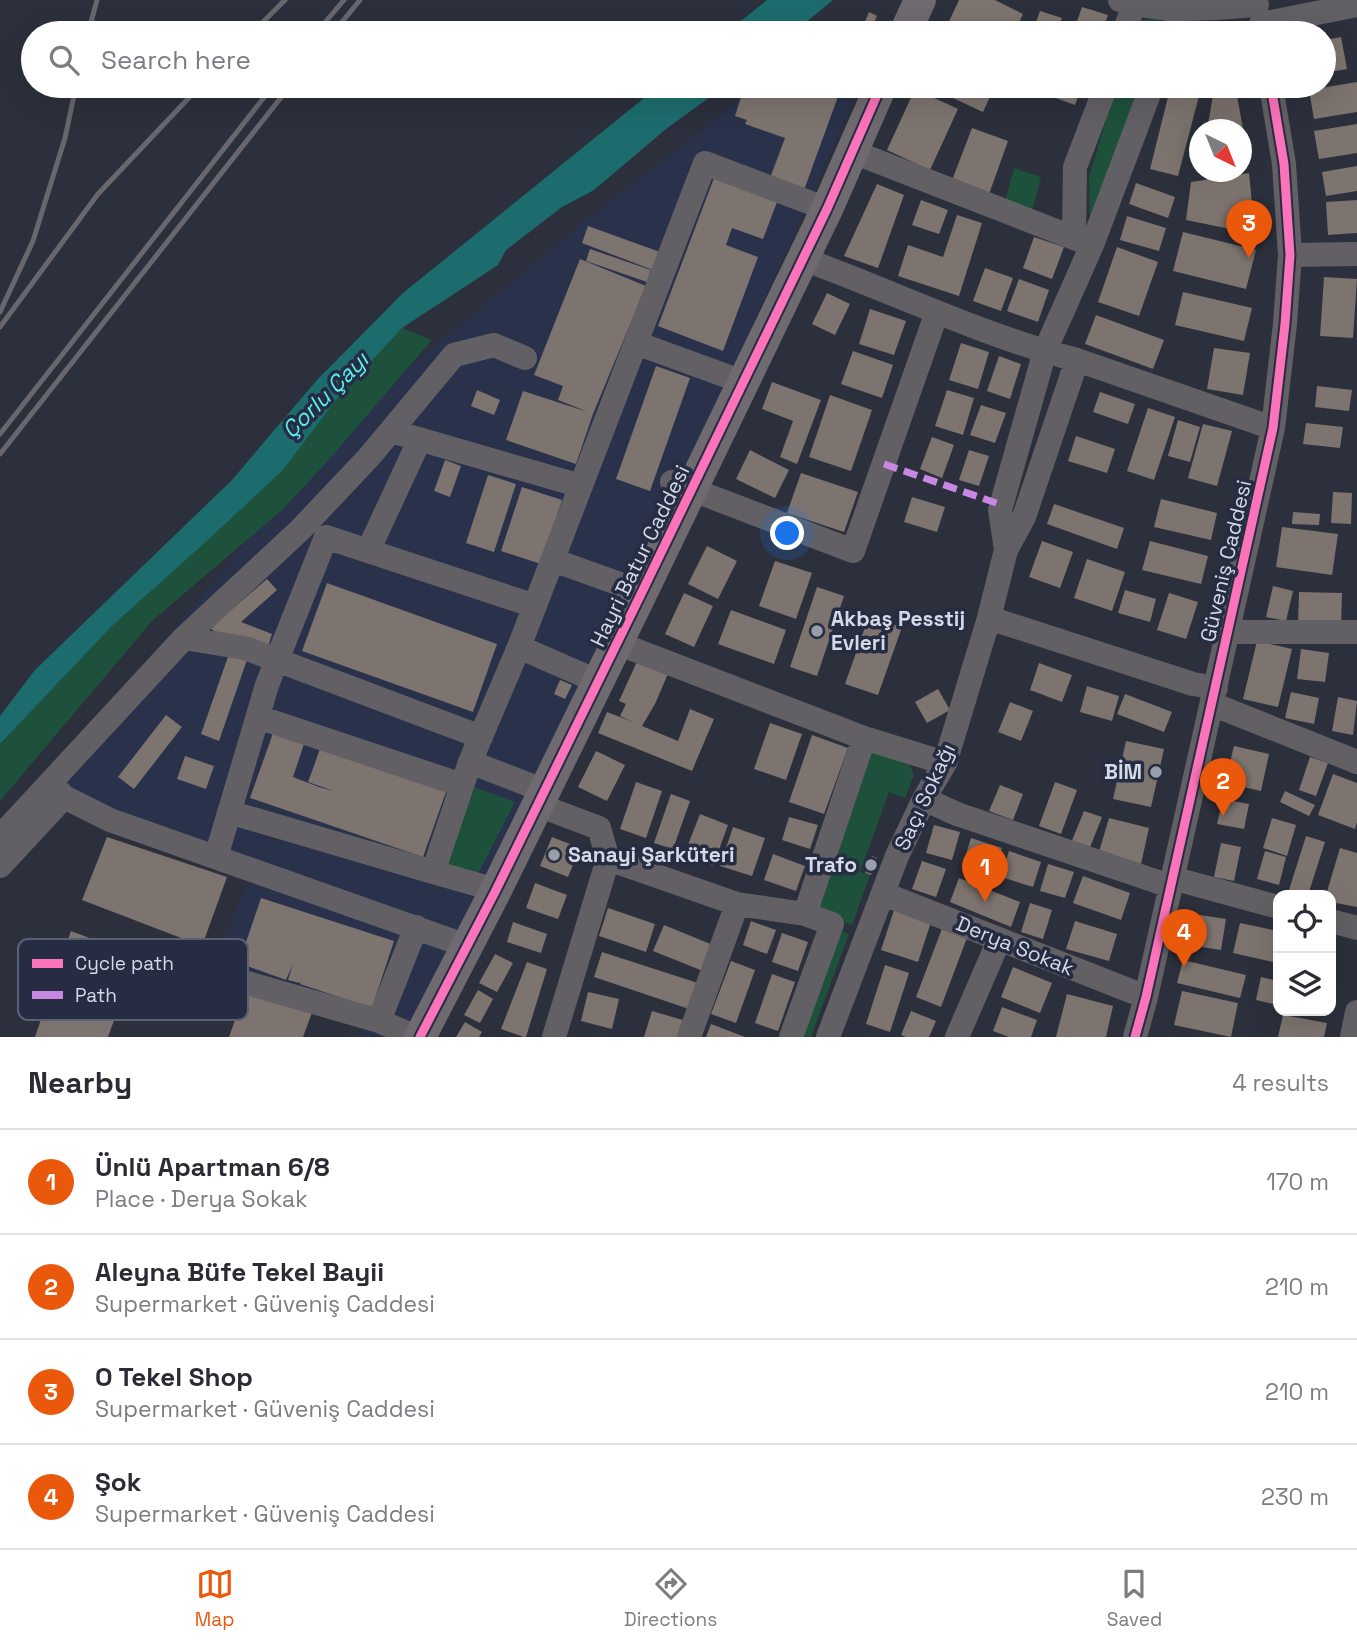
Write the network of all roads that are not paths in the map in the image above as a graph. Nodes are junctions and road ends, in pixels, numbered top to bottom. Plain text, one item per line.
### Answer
1 (920, 0) edge
2 (1127, 2) edge
3 (1357, 5) edge
4 (1181, 9) junction
5 (1259, 16) edge
6 (910, 21) edge
7 (1125, 21) edge
8 (1176, 21) edge
9 (875, 98) edge
10 (1101, 98) edge
11 (1147, 98) edge
12 (1273, 98) edge
13 (851, 151) junction
14 (827, 209) junction
15 (1083, 241) junction
16 (1357, 254) edge
17 (1290, 256) junction
18 (803, 258) junction
19 (937, 312) junction
20 (636, 343) junction
21 (1045, 351) junction
22 (525, 358) dead end
23 (1077, 360) junction
24 (743, 382) junction
25 (1273, 428) junction
26 (391, 431) junction
27 (420, 439) junction
28 (581, 486) junction
29 (682, 486) junction
30 (1006, 550) junction
31 (368, 551) junction
32 (553, 560) junction
33 (642, 593) junction
34 (535, 606) junction
35 (989, 618) junction
36 (1228, 632) junction
37 (1357, 632) edge
38 (184, 638) junction
39 (617, 643) junction
40 (519, 647) junction
41 (276, 662) junction
42 (599, 682) junction
43 (1214, 696) junction
44 (258, 717) junction
45 (481, 737) junction
46 (864, 738) junction
47 (470, 762) junction
48 (1357, 762) edge
49 (945, 763) junction
50 (462, 785) junction
51 (57, 790) junction
52 (542, 798) junction
53 (924, 799) junction
54 (229, 812) junction
55 (0, 837) edge
56 (216, 857) junction
57 (608, 859) junction
58 (0, 866) edge
59 (433, 872) junction
60 (1171, 882) junction
61 (496, 890) junction
62 (884, 894) junction
63 (737, 904) junction
64 (1273, 906) edge
65 (805, 914) junction
66 (1336, 922) edge
67 (416, 927) junction
68 (1357, 928) edge
69 (999, 940) junction
70 (467, 946) junction
71 (248, 983) edge
72 (1146, 997) junction
73 (1357, 1012) edge
74 (379, 1021) junction
75 (418, 1037) edge
76 (554, 1037) edge
77 (689, 1037) edge
78 (791, 1037) edge
79 (828, 1037) edge
80 (957, 1037) edge
81 (1135, 1037) edge
82 (1352, 1037) edge

1 - 6 main road
2 - 4 street
2 - 7 street
3 - 5 street
4 - 5 street
4 - 8 street
9 - 13 main road, Hayri Batur Caddesi
10 - 15 street
11 - 15 street
12 - 17 street, Güveniş Caddesi
13 - 14 main road, Hayri Batur Caddesi
13 - 15 street
14 - 18 main road, Hayri Batur Caddesi
14 - 20 street
15 - 21 street
16 - 17 street
17 - 25 street, Güveniş Caddesi
18 - 19 street
18 - 24 main road, Hayri Batur Caddesi
19 - 21 street
19 - 29 street
20 - 24 street
20 - 28 street
21 - 23 street
21 - 30 street
22 - 26 street
23 - 25 street
23 - 30 street
24 - 29 main road, Hayri Batur Caddesi
25 - 36 street, Güveniş Caddesi
26 - 27 street
26 - 38 street
27 - 28 street
27 - 31 street
28 - 32 street
29 - 33 main road, Hayri Batur Caddesi
30 - 35 street, Saçı Sokağı
31 - 34 street
31 - 41 street
32 - 33 street
32 - 34 street
33 - 39 main road, Hayri Batur Caddesi
34 - 40 street
35 - 43 street
35 - 49 street, Saçı Sokağı
36 - 37 street
36 - 43 street, Güveniş Caddesi
38 - 41 street
38 - 51 street
39 - 42 main road, Hayri Batur Caddesi
39 - 46 street
40 - 42 street
40 - 45 street
41 - 44 street
41 - 45 street
42 - 52 main road, Hayri Batur Caddesi
43 - 48 street
43 - 60 street, Güveniş Caddesi
44 - 50 street
44 - 54 street
45 - 47 street
46 - 49 street
46 - 65 street
47 - 50 street
47 - 52 street
49 - 53 street, Saçı Sokağı
50 - 59 street
51 - 55 street
51 - 56 street
51 - 58 street
52 - 57 street
52 - 61 main road, Hayri Batur Caddesi
53 - 60 street
53 - 62 street, Saçı Sokağı
54 - 56 street
54 - 59 street
56 - 67 street
57 - 63 street
57 - 76 street
59 - 61 street
60 - 64 street
60 - 72 street, Güveniş Caddesi
61 - 70 main road, Hayri Batur Caddesi
62 - 69 street, Derya Sokak
62 - 79 street, Saçı Sokağı
63 - 65 street
63 - 77 street
65 - 78 street
66 - 68 street
67 - 70 street
67 - 74 street
69 - 72 street, Derya Sokak
69 - 80 street
70 - 75 main road, Hayri Batur Caddesi
71 - 74 street
72 - 81 street, Güveniş Caddesi
73 - 82 street
74 - 75 street

